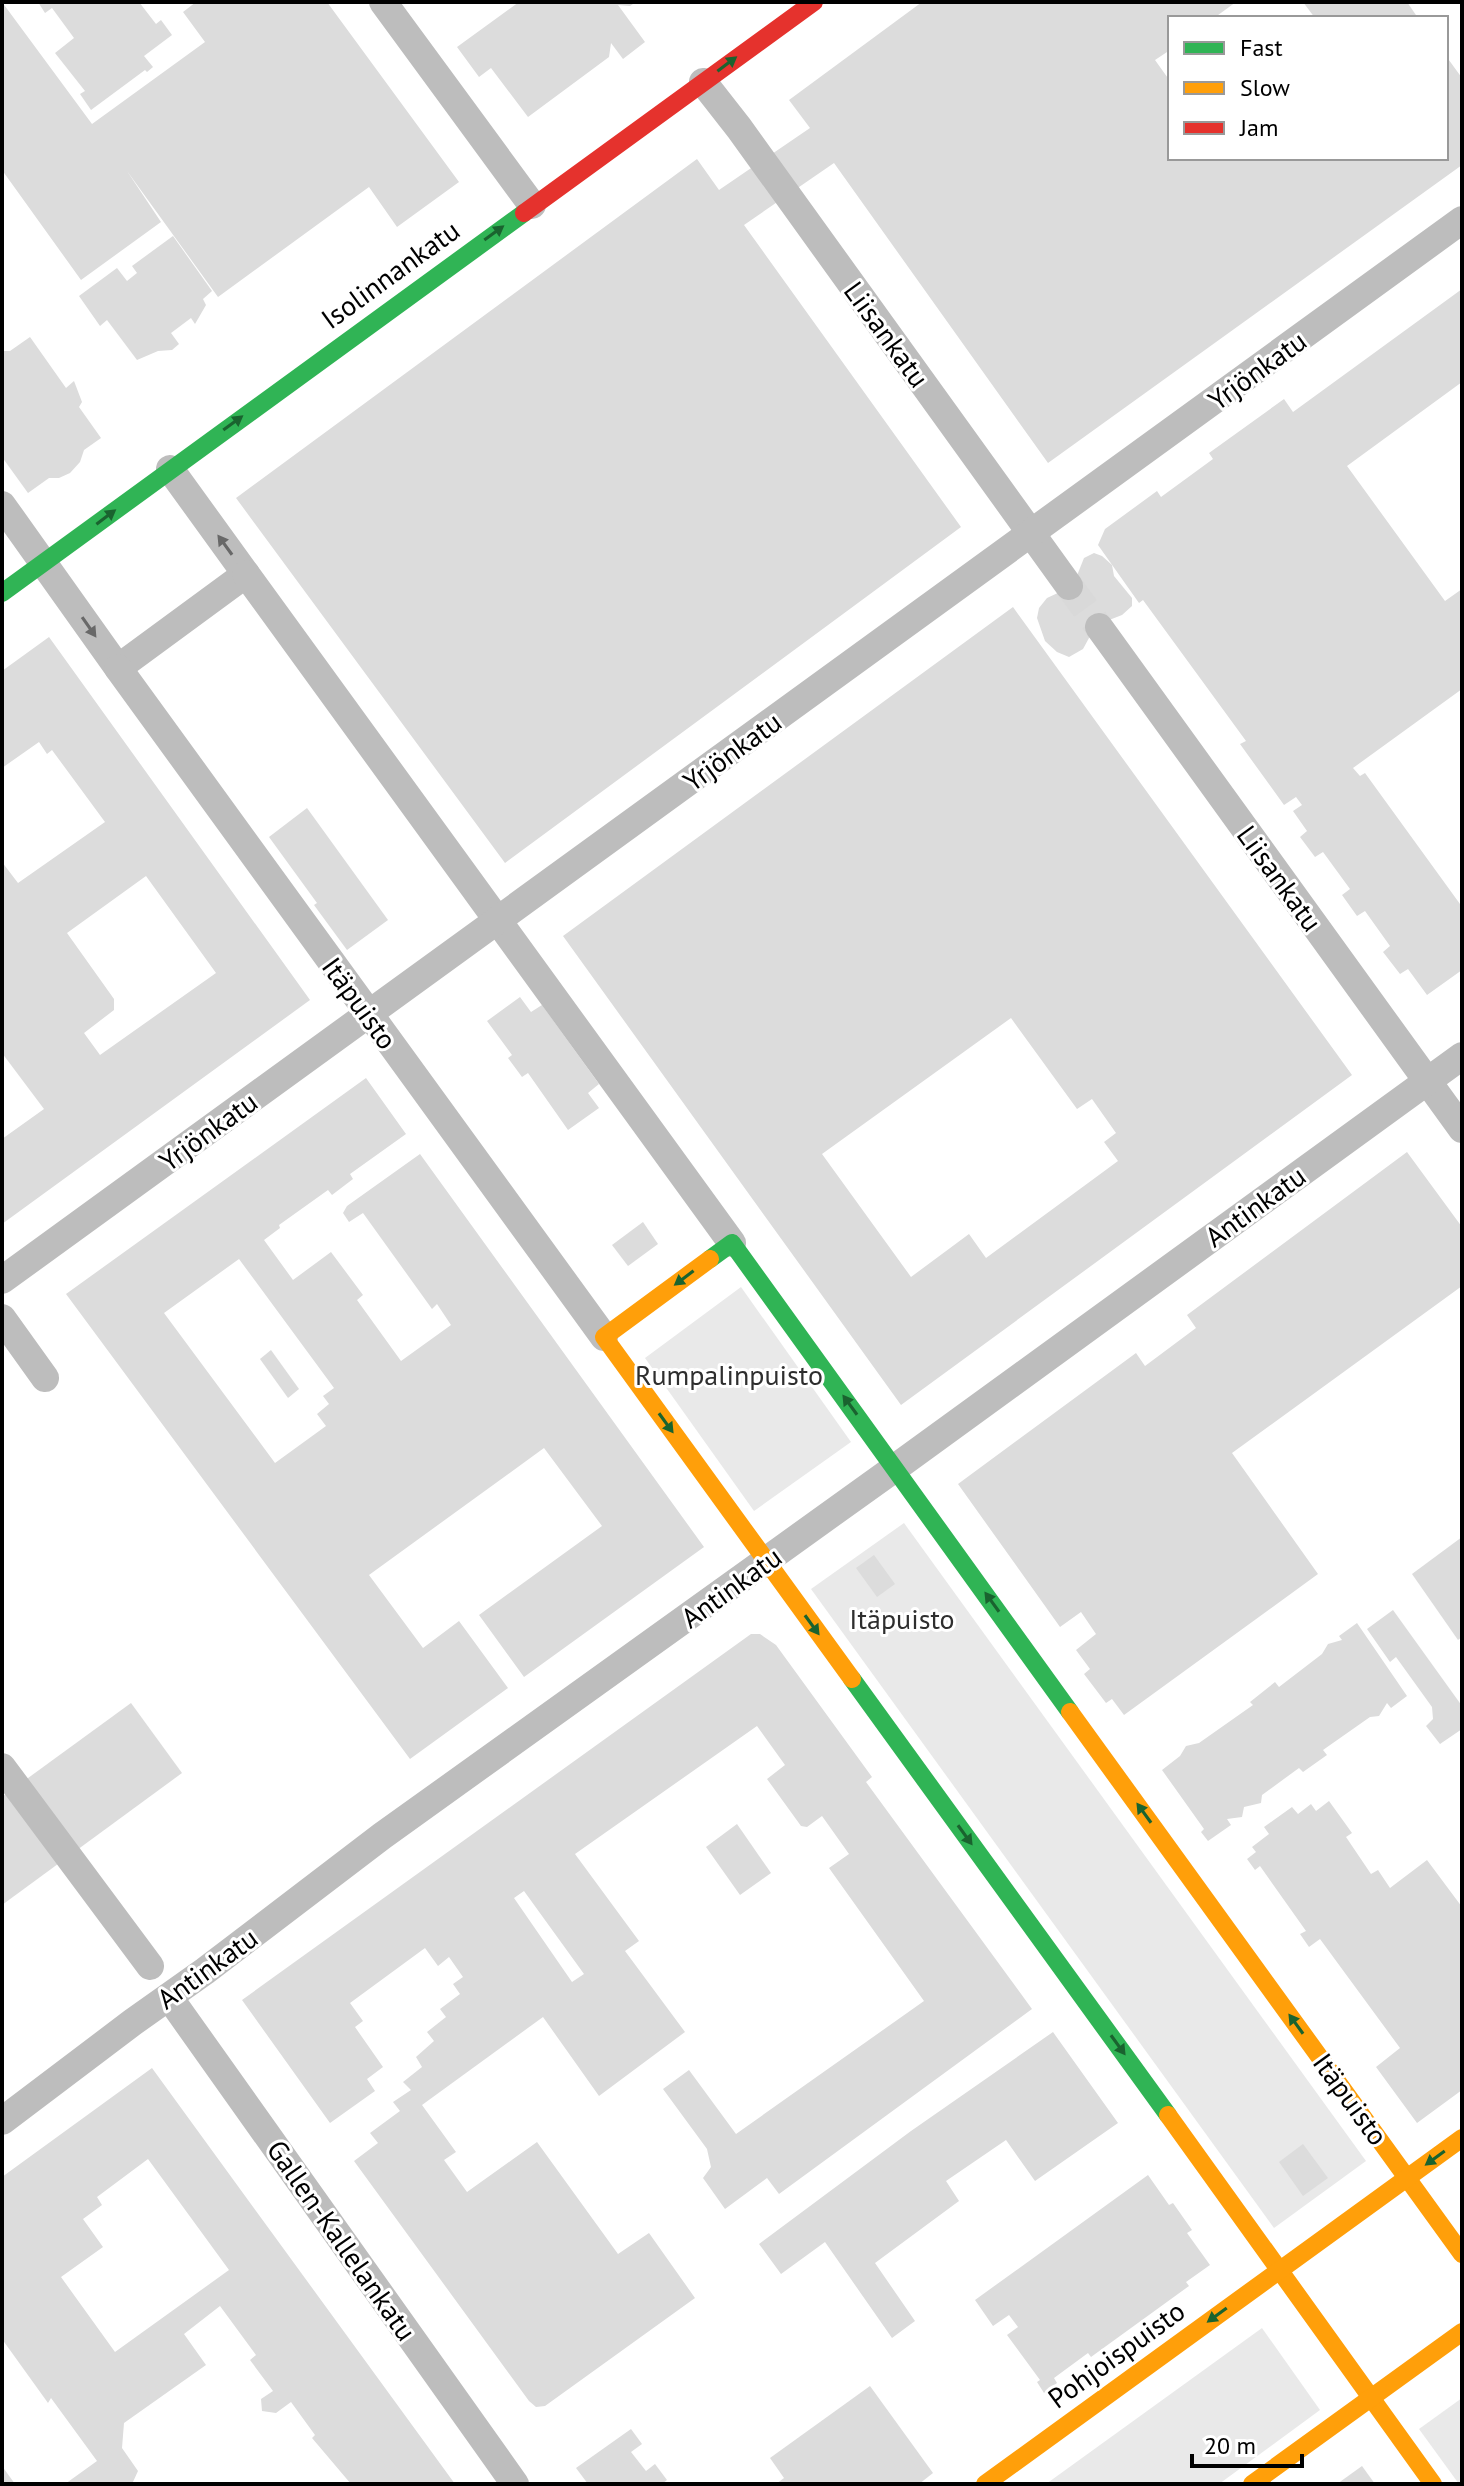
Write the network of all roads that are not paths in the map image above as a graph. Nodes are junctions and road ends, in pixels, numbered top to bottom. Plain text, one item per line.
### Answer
1 (383, 2) edge
2 (814, 2) edge
3 (703, 82) junction
4 (532, 205) junction
5 (1462, 220) edge
6 (170, 469) junction
7 (2, 505) edge
8 (1031, 534) junction
9 (44, 563) junction
10 (246, 574) junction
11 (1069, 586) tunnel mouth
12 (2, 593) edge
13 (1099, 627) tunnel mouth
14 (118, 668) junction
15 (497, 921) junction
16 (368, 1014) junction
17 (1462, 1056) edge
18 (1427, 1081) junction
19 (1462, 1129) edge
20 (732, 1243) junction
21 (2, 1280) edge
22 (2, 1318) edge
23 (604, 1337) junction
24 (45, 1378) dead end
25 (895, 1468) junction
26 (766, 1561) junction
27 (2, 1767) edge
28 (150, 1966) dead end
29 (169, 1997) junction
30 (2, 2121) edge
31 (1462, 2138) edge
32 (1407, 2178) junction
33 (1462, 2254) edge
34 (1280, 2269) junction
35 (1462, 2332) edge
36 (1372, 2398) junction
37 (515, 2484) edge
38 (985, 2484) edge
39 (1252, 2484) edge
40 (1433, 2484) edge

1 - 4 street
3 -> 2 street, Isolinnankatu
3 - 4 street, Isolinnankatu
3 - 8 street, Liisankatu
6 -> 4 street, Isolinnankatu
5 - 8 street, Yrjönkatu
9 -> 6 street, Isolinnankatu
10 -> 6 street, Itäpuisto
7 - 9 street, Itäpuisto
8 - 11 street, Liisankatu
8 - 15 street, Yrjönkatu
9 - 12 street, Isolinnankatu
9 -> 14 street, Itäpuisto
10 - 14 street
10 - 15 street, Itäpuisto
13 - 18 street, Liisankatu
14 - 16 street, Itäpuisto
15 - 16 street, Yrjönkatu
15 - 20 street, Itäpuisto
16 - 21 street, Yrjönkatu
16 - 23 street, Itäpuisto
17 - 18 street, Antinkatu
18 - 19 street, Liisankatu
18 - 25 street, Antinkatu
20 -> 23 street
25 -> 20 street, Itäpuisto
22 - 24 street
23 -> 26 street, Itäpuisto
25 - 26 street, Antinkatu
32 -> 25 street, Itäpuisto
26 - 29 street, Antinkatu
26 -> 34 street, Itäpuisto
27 - 28 street
29 - 30 street, Antinkatu
29 - 37 street, Gallen-Kallelankatu
31 -> 32 street, Pohjoispuisto
32 - 33 street, Itäpuisto
32 - 34 street, Pohjoispuisto
34 - 36 street, Itäpuisto
34 -> 38 street, Pohjoispuisto
35 - 36 street
36 - 39 street
36 - 40 street, Itäpuisto

